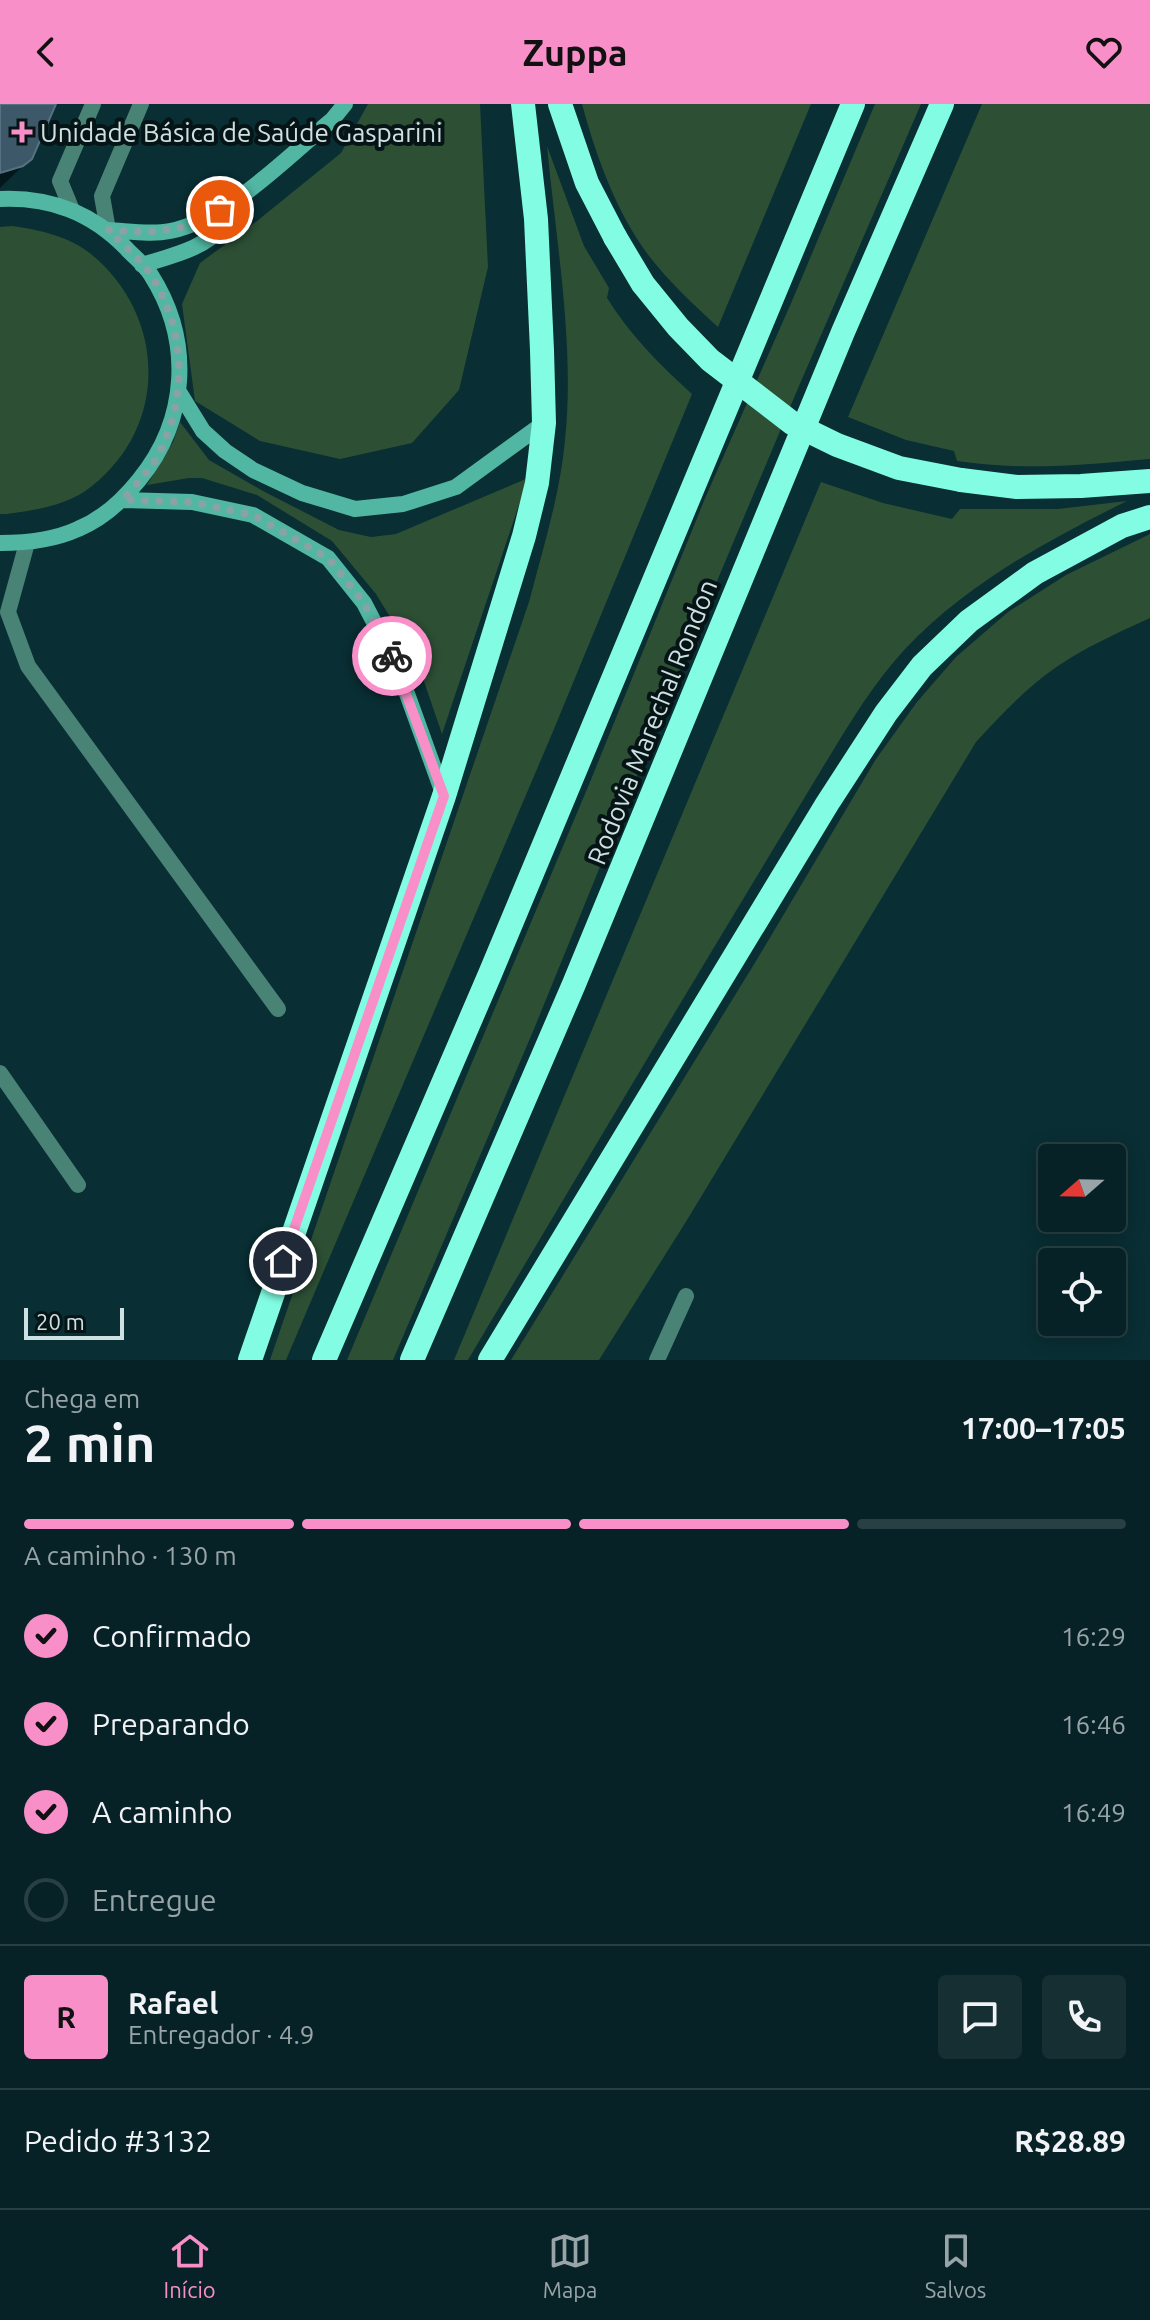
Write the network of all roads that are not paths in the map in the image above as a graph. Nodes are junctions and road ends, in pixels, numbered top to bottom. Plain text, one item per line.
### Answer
1 (93, 104) edge
2 (141, 104) edge
3 (345, 104) edge
4 (523, 104) edge
5 (560, 104) edge
6 (853, 104) edge
7 (942, 104) edge
8 (0, 199) edge
9 (235, 202) junction
10 (72, 210) junction
11 (108, 230) junction
12 (142, 265) junction
13 (179, 392) junction
14 (544, 423) junction
15 (1150, 481) edge
16 (123, 500) junction
17 (1150, 517) edge
18 (0, 543) edge
19 (27, 543) junction
20 (444, 796) junction
21 (278, 1009) dead end
22 (0, 1073) edge
23 (78, 1185) dead end
24 (686, 1296) dead end
25 (250, 1360) edge
26 (324, 1360) edge
27 (412, 1360) edge
28 (490, 1360) edge
29 (657, 1360) edge

1 - 10 street
2 - 11 street
3 - 9 main road
4 - 14 highway
5 - 15 highway, bridge
6 - 26 highway, Rodovia Marechal Rondon
7 - 27 highway, Rodovia Marechal Rondon
8 - 10 main road
9 - 11 main road
9 - 12 main road
10 - 11 main road
11 - 12 main road
12 - 13 main road
13 - 14 main road
13 - 16 main road
14 - 20 highway
16 - 19 main road
16 - 20 main road
17 - 28 highway
18 - 19 main road
19 - 21 street
20 - 25 highway
22 - 23 street
24 - 29 street

